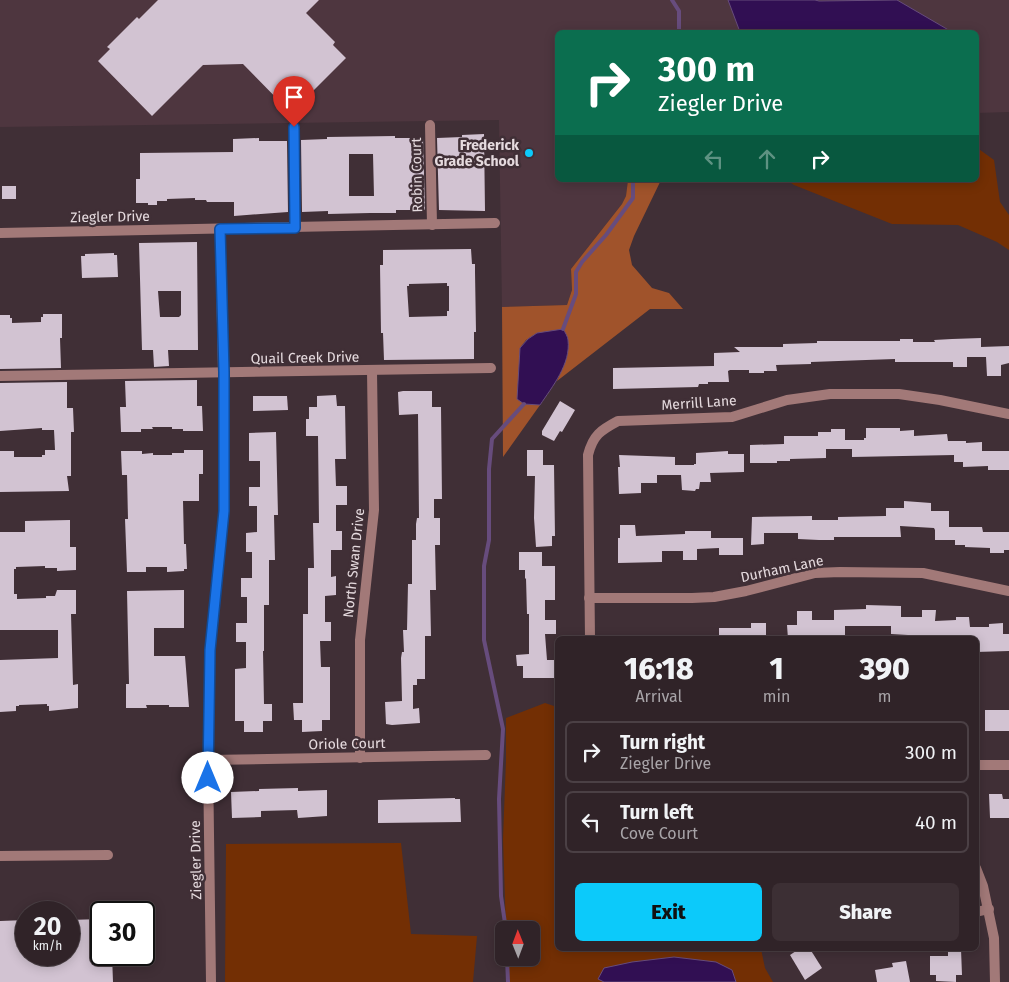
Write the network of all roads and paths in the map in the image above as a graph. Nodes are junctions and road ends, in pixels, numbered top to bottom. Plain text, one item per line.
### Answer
1 (430, 125) dead end
2 (294, 127) dead end
3 (495, 223) dead end
4 (432, 225) junction
5 (295, 228) junction
6 (220, 229) junction
7 (0, 233) edge
8 (491, 368) dead end
9 (372, 371) junction
10 (224, 372) junction
11 (0, 376) edge
12 (1009, 414) edge
13 (1009, 591) edge
14 (589, 598) junction
15 (590, 636) edge
16 (486, 755) dead end
17 (360, 758) junction
18 (208, 760) junction
19 (979, 765) edge
20 (1009, 765) edge
21 (108, 855) dead end
22 (0, 856) edge
23 (979, 876) edge
24 (989, 909) junction
25 (979, 911) edge
26 (211, 982) edge
27 (994, 982) edge

1 - 4 street, Robin Court
2 - 5 street
3 - 4 street, Ziegler Drive
4 - 5 street, Ziegler Drive
5 - 6 street, Ziegler Drive
6 - 7 street, Ziegler Drive
6 - 10 street, Ziegler Drive
8 - 9 street, Quail Creek Drive
9 - 10 street, Quail Creek Drive
9 - 17 street, North Swan Drive
10 - 11 street, Quail Creek Drive
10 - 18 street, Ziegler Drive
12 - 14 street, Merrill Lane
13 - 14 street, Durham Lane
14 - 15 street, Merrill Lane
16 - 17 street, Oriole Court
17 - 18 street, Oriole Court
18 - 26 street, Ziegler Drive
19 - 20 street
21 - 22 street
23 - 24 street
24 - 25 street
24 - 27 street

